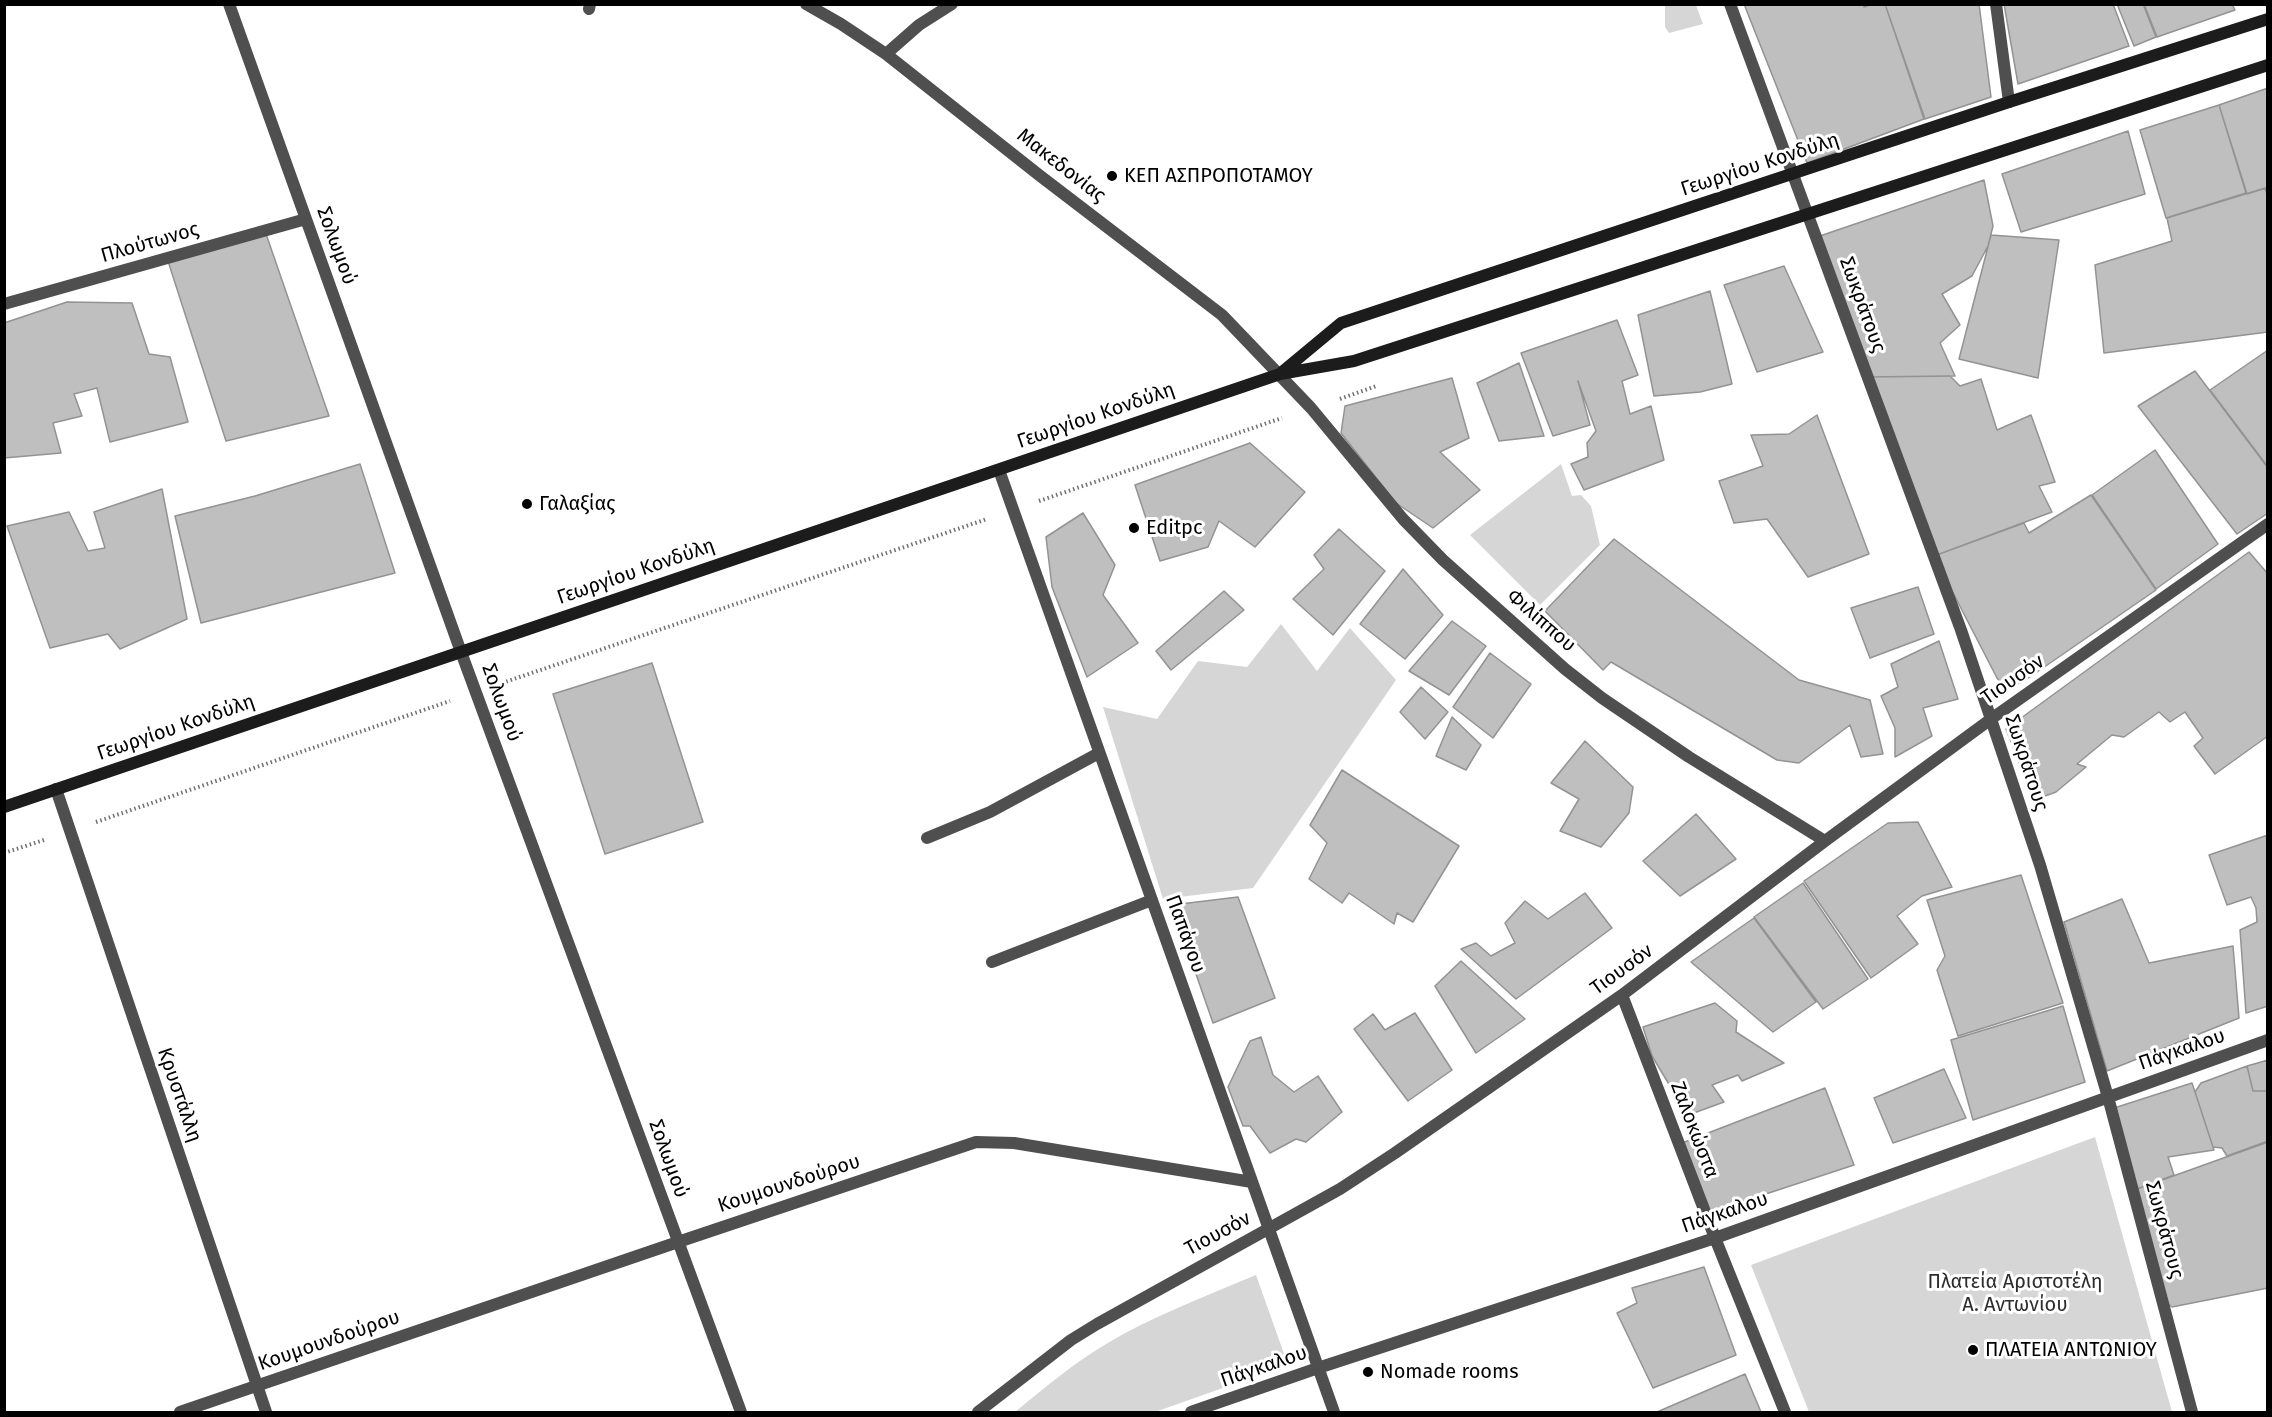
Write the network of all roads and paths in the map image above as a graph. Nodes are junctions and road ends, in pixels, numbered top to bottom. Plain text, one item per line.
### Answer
1 (229, 4) edge
2 (806, 4) edge
3 (952, 4) edge
4 (1730, 4) edge
5 (1996, 4) edge
6 (2268, 19) edge
7 (886, 54) junction
8 (2268, 65) edge
9 (2009, 102) junction
10 (1793, 175) junction
11 (1808, 214) junction
12 (306, 219) junction
13 (4, 304) edge
14 (1280, 374) junction
15 (1379, 385) dead end
16 (1311, 408) junction
17 (999, 470) junction
18 (1013, 510) junction
19 (2268, 524) edge
20 (461, 652) junction
21 (476, 692) junction
22 (1991, 719) junction
23 (1099, 753) junction
24 (56, 789) junction
25 (4, 807) edge
26 (70, 831) junction
27 (927, 838) dead end
28 (1825, 841) junction
29 (4, 853) edge
30 (1152, 900) junction
31 (992, 962) dead end
32 (1622, 995) junction
33 (2268, 1040) edge
34 (2108, 1097) junction
35 (1252, 1182) junction
36 (1269, 1229) junction
37 (1715, 1238) junction
38 (678, 1242) junction
39 (1318, 1368) junction
40 (257, 1386) junction
41 (180, 1413) edge
42 (266, 1413) edge
43 (741, 1413) edge
44 (978, 1413) edge
45 (1191, 1413) edge
46 (1334, 1413) edge
47 (1785, 1413) edge
48 (2193, 1413) edge

1 - 12 street, Σολωμού
2 - 7 street, Μακεδονίας
3 - 7 street
4 - 10 street, Σωκράτους
5 - 9 street
6 - 9 main road, Γεωργίου Κονδύλη
7 - 14 street, Μακεδονίας
8 - 11 main road, Γεωργίου Κονδύλη
9 - 10 main road, Γεωργίου Κονδύλη
10 - 11 street, Σωκράτους
10 - 14 main road, Γεωργίου Κονδύλη
11 - 14 main road, Γεωργίου Κονδύλη
11 - 22 street, Σωκράτους
12 - 13 street, Πλούτωνος
12 - 20 street, Σολωμού
14 - 16 street, Φιλίππου
14 - 17 main road, Γεωργίου Κονδύλη
15 - 16 path
16 - 18 path
16 - 28 street, Φιλίππου
17 - 18 street, Παπάγου
17 - 20 main road, Γεωργίου Κονδύλη
18 - 21 path
18 - 23 street, Παπάγου
19 - 22 street, Τιουσόν
20 - 21 street, Σολωμού
20 - 24 main road, Γεωργίου Κονδύλη
21 - 26 path
21 - 38 street, Σολωμού
22 - 28 street, Τιουσόν
22 - 34 street, Σωκράτους
23 - 27 street
23 - 30 street, Παπάγου
24 - 25 main road, Γεωργίου Κονδύλη
24 - 26 street, Κρυστάλλη
26 - 29 path
26 - 40 street, Κρυστάλλη
28 - 32 street, Τιουσόν
30 - 31 street
30 - 35 street, Παπάγου
32 - 36 street, Τιουσόν
32 - 37 street, Ζαλοκώστα
33 - 34 street, Πάγκαλου
34 - 37 street, Πάγκαλου
34 - 48 street, Σωκράτους
35 - 36 street, Παπάγου
35 - 38 street, Κουμουνδούρου
36 - 39 street, Παπάγου
36 - 44 street, Τιουσόν
37 - 39 street, Πάγκαλου
37 - 47 street, Ζαλοκώστα
38 - 40 street, Κουμουνδούρου
38 - 43 street, Σολωμού
39 - 45 street, Πάγκαλου
39 - 46 street, Παπάγου
40 - 41 street, Κουμουνδούρου
40 - 42 street, Κρυστάλλη

